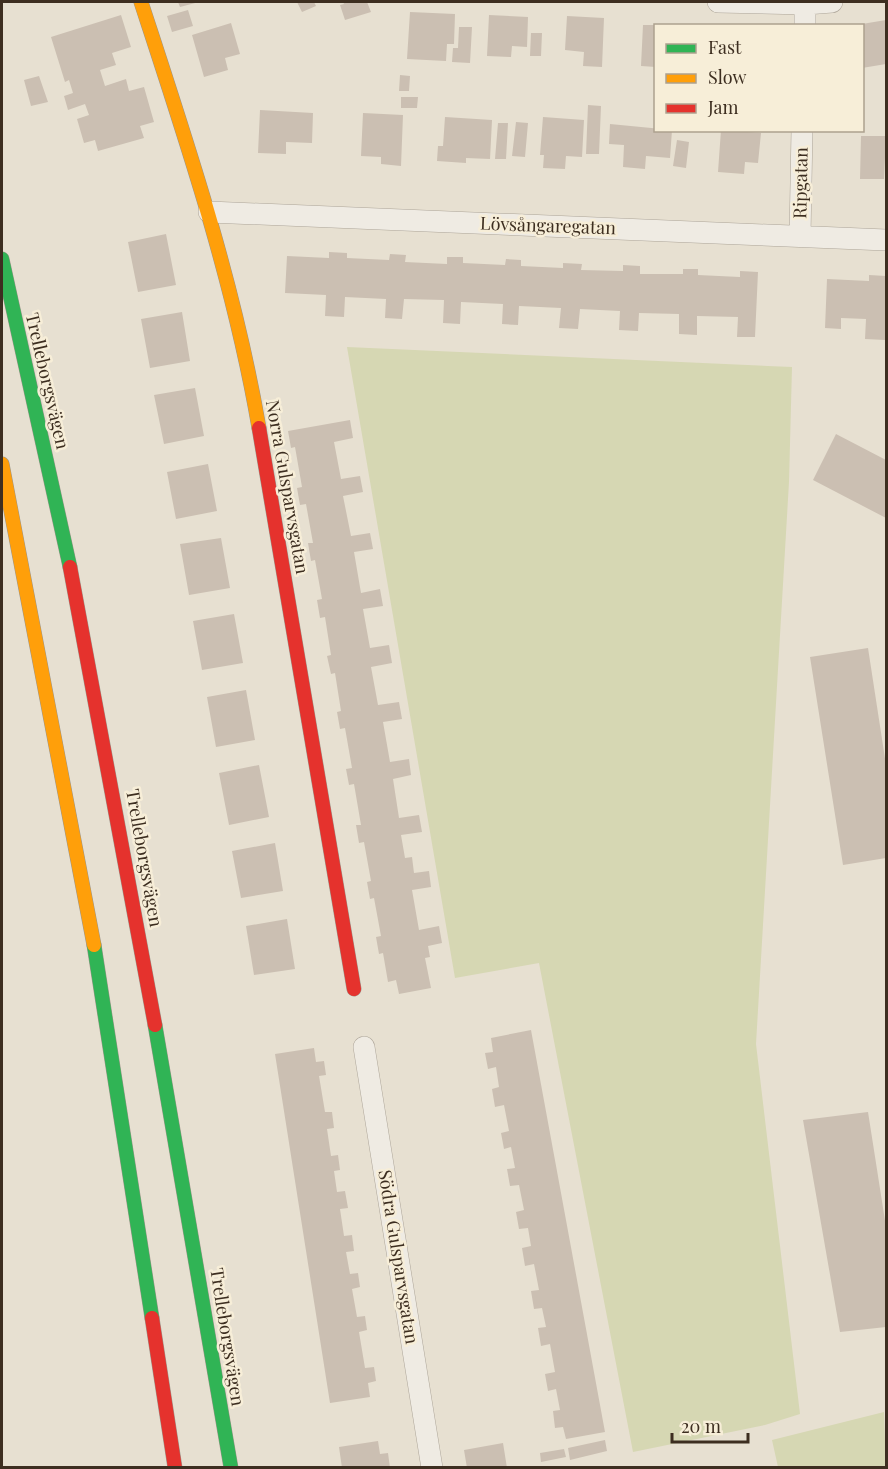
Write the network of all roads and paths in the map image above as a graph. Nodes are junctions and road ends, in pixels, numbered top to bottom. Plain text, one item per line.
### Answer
1 (141, 2) edge
2 (718, 2) edge
3 (832, 2) edge
4 (806, 3) edge
5 (805, 24) edge
6 (802, 132) edge
7 (209, 212) junction
8 (800, 236) junction
9 (886, 240) edge
10 (2, 259) edge
11 (2, 464) edge
12 (354, 989) dead end
13 (364, 1047) dead end
14 (175, 1467) edge
15 (231, 1467) edge
16 (432, 1467) edge

1 - 7 main road, Norra Gulsparvsgatan
2 - 4 street
3 - 4 street
4 - 5 street
6 - 8 street, Ripgatan
7 - 8 street, Lövsångaregatan
7 - 12 main road, Norra Gulsparvsgatan
8 - 9 street, Lövsångaregatan
10 - 15 main road, Trelleborgsvägen
11 - 14 main road
13 - 16 street, Södra Gulsparvsgatan

